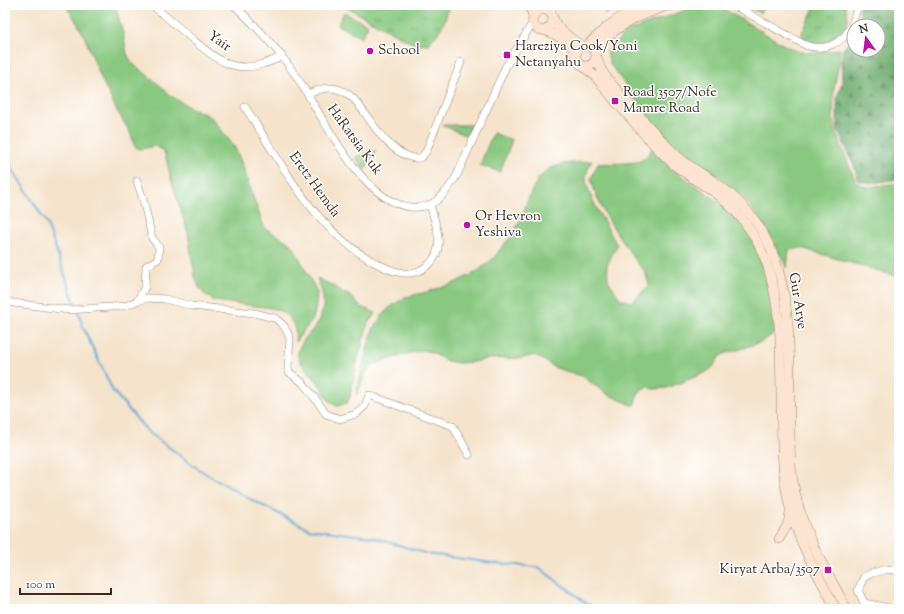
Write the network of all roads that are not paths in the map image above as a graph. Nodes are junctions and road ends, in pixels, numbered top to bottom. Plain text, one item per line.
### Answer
1 (152, 5) edge
2 (234, 5) edge
3 (527, 5) edge
4 (643, 5) edge
5 (670, 5) edge
6 (734, 5) edge
7 (857, 8) dead end
8 (547, 10) edge
9 (537, 25) junction
10 (584, 46) junction
11 (596, 55) junction
12 (282, 56) junction
13 (576, 56) junction
14 (462, 62) dead end
15 (584, 67) junction
16 (308, 94) junction
17 (245, 107) dead end
18 (137, 181) dead end
19 (430, 205) junction
20 (137, 301) junction
21 (5, 302) edge
22 (469, 455) dead end
23 (790, 509) junction
24 (779, 539) dead end
25 (899, 571) edge
26 (836, 609) edge
27 (847, 609) edge
28 (894, 609) edge

1 - 12 street, Yair
2 - 12 street, HaRatsia Kuk
3 - 9 main road
4 - 10 main road
5 - 11 main road
6 - 7 street
8 - 9 main road
8 - 9 main road
8 - 10 main road
9 - 13 main road
9 - 19 street
10 - 11 main road
10 - 13 main road
11 - 15 main road
11 - 27 main road, Gur Arye
12 - 16 street, HaRatsia Kuk
13 - 15 main road
14 - 16 street
15 - 23 main road, Gur Arye
16 - 19 street, HaRatsia Kuk
17 - 19 street, Eretz Hemda
18 - 20 street
20 - 21 street
20 - 22 street
23 - 24 main road
23 - 26 main road, Gur Arye
25 - 28 street

